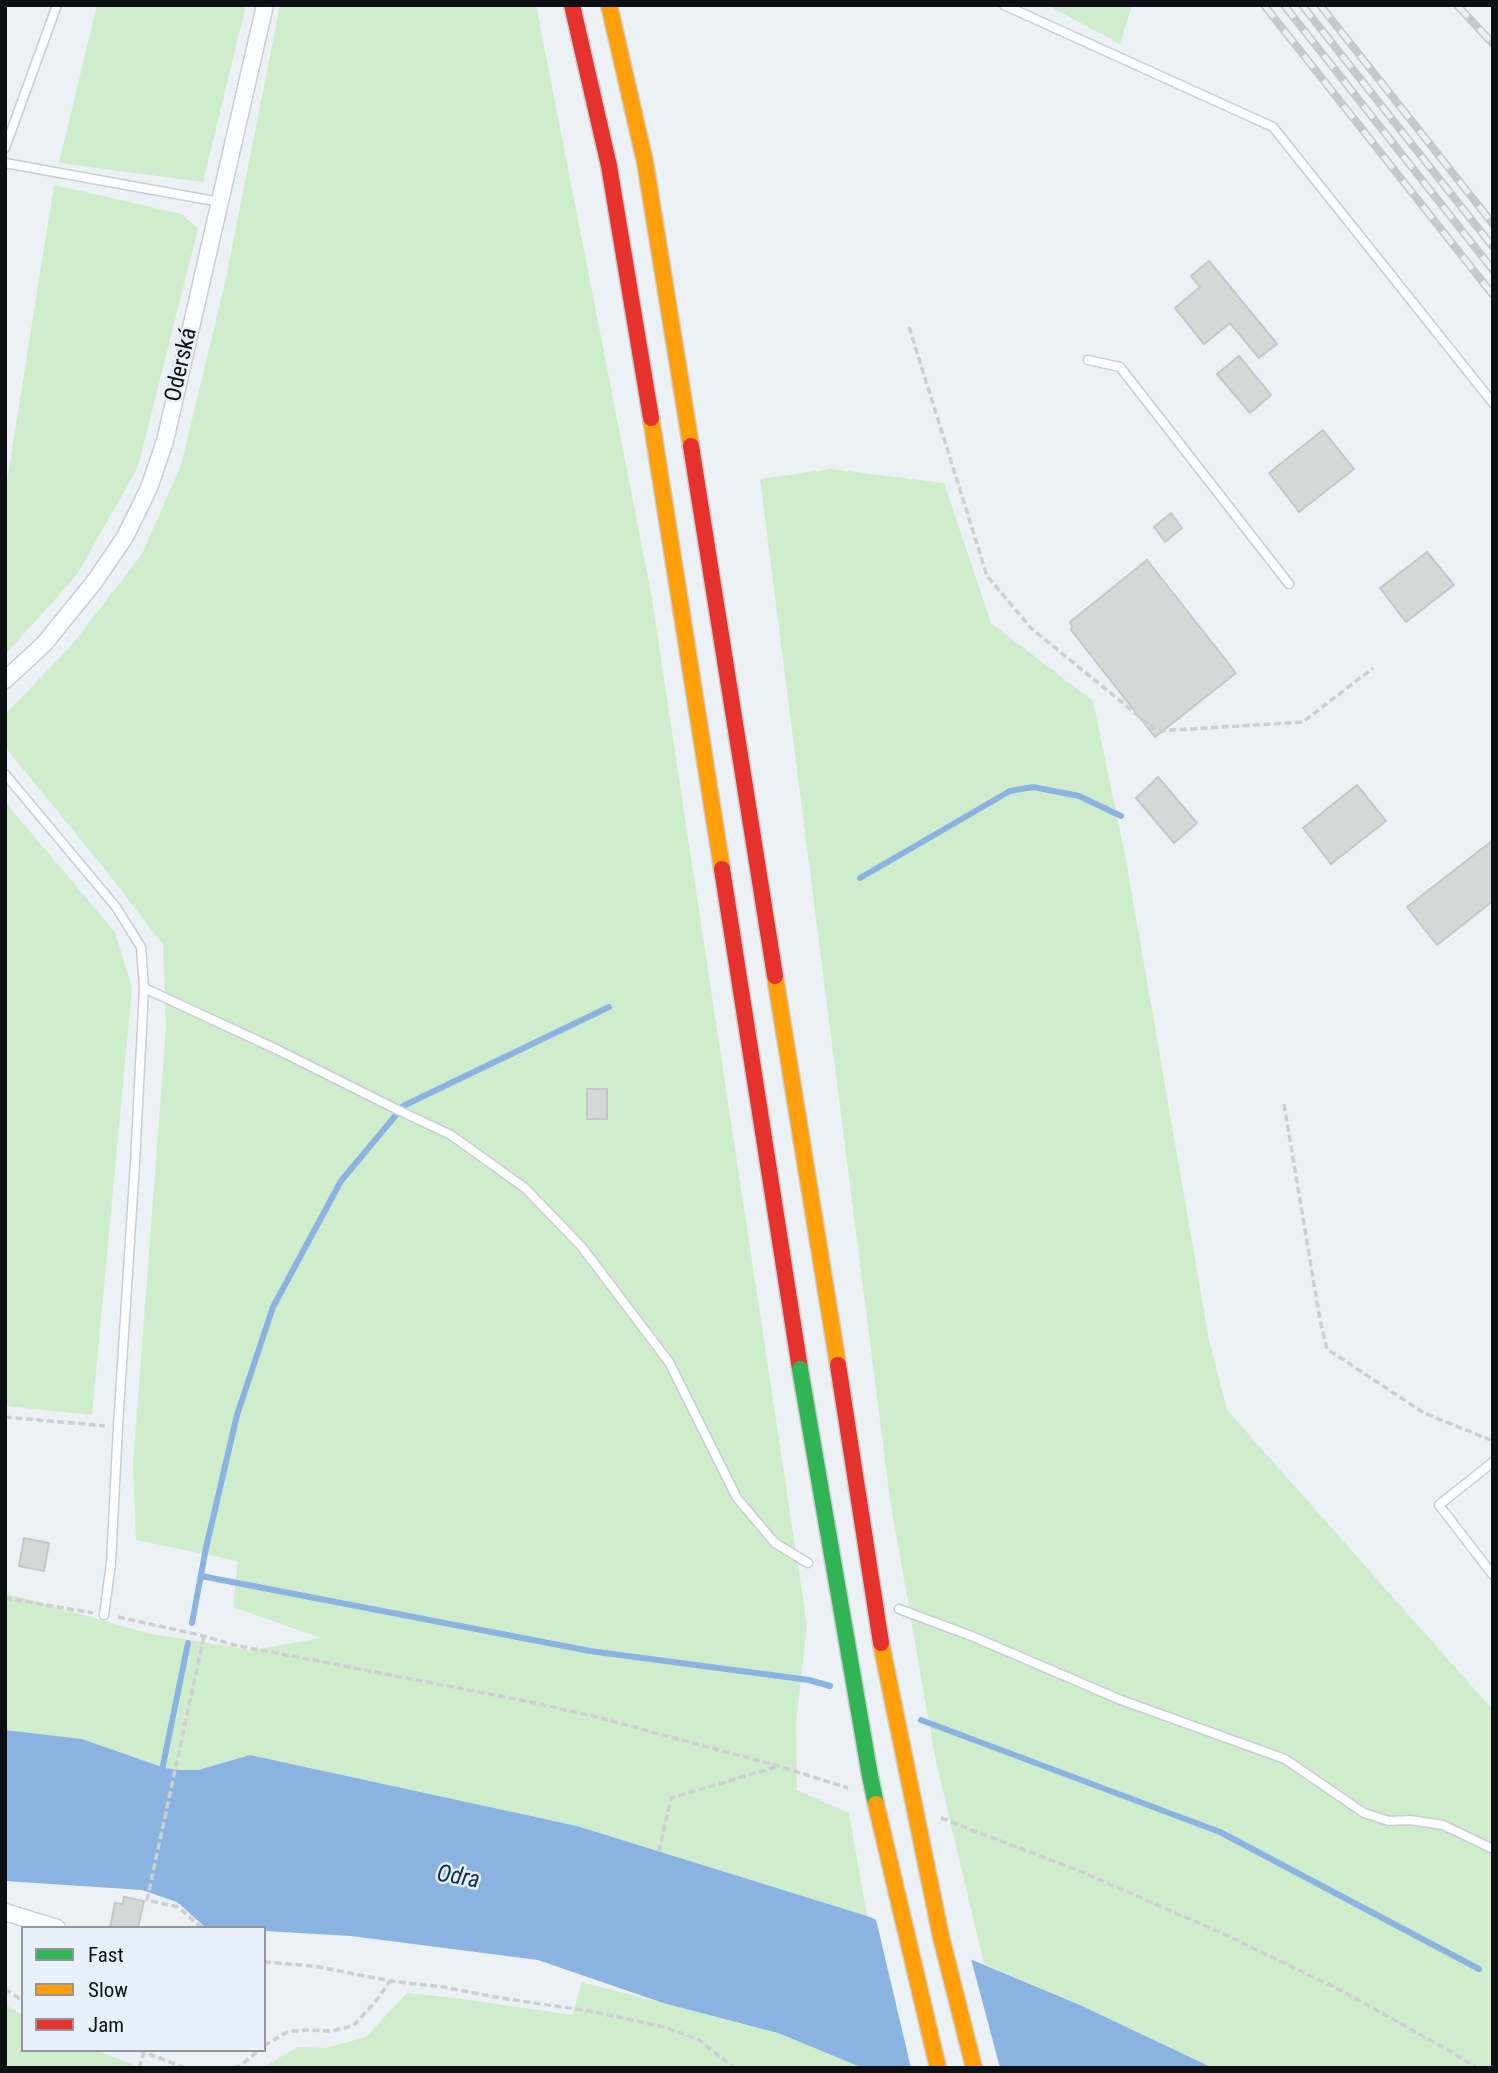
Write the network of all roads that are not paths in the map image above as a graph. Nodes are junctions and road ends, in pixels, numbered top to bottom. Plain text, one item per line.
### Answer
1 (57, 5) edge
2 (265, 5) edge
3 (572, 5) edge
4 (609, 5) edge
5 (1004, 5) edge
6 (5, 148) edge
7 (5, 163) edge
8 (220, 202) junction
9 (1087, 360) dead end
10 (1493, 403) edge
11 (1289, 584) dead end
12 (5, 681) edge
13 (5, 774) edge
14 (144, 988) junction
15 (1493, 1462) edge
16 (808, 1563) dead end
17 (1493, 1575) edge
18 (899, 1609) dead end
19 (104, 1615) road end
20 (1493, 1849) edge
21 (5, 1912) edge
22 (50, 1926) edge
23 (938, 2068) edge
24 (974, 2068) edge

1 - 6 lane
2 - 8 street, Oderská
3 - 23 highway, bridge
4 - 24 highway, bridge
5 - 10 lane
7 - 8 lane
8 - 12 street, Oderská
9 - 11 lane
13 - 14 lane
14 - 16 lane
14 - 19 lane
15 - 17 lane
18 - 20 lane
21 - 22 street

